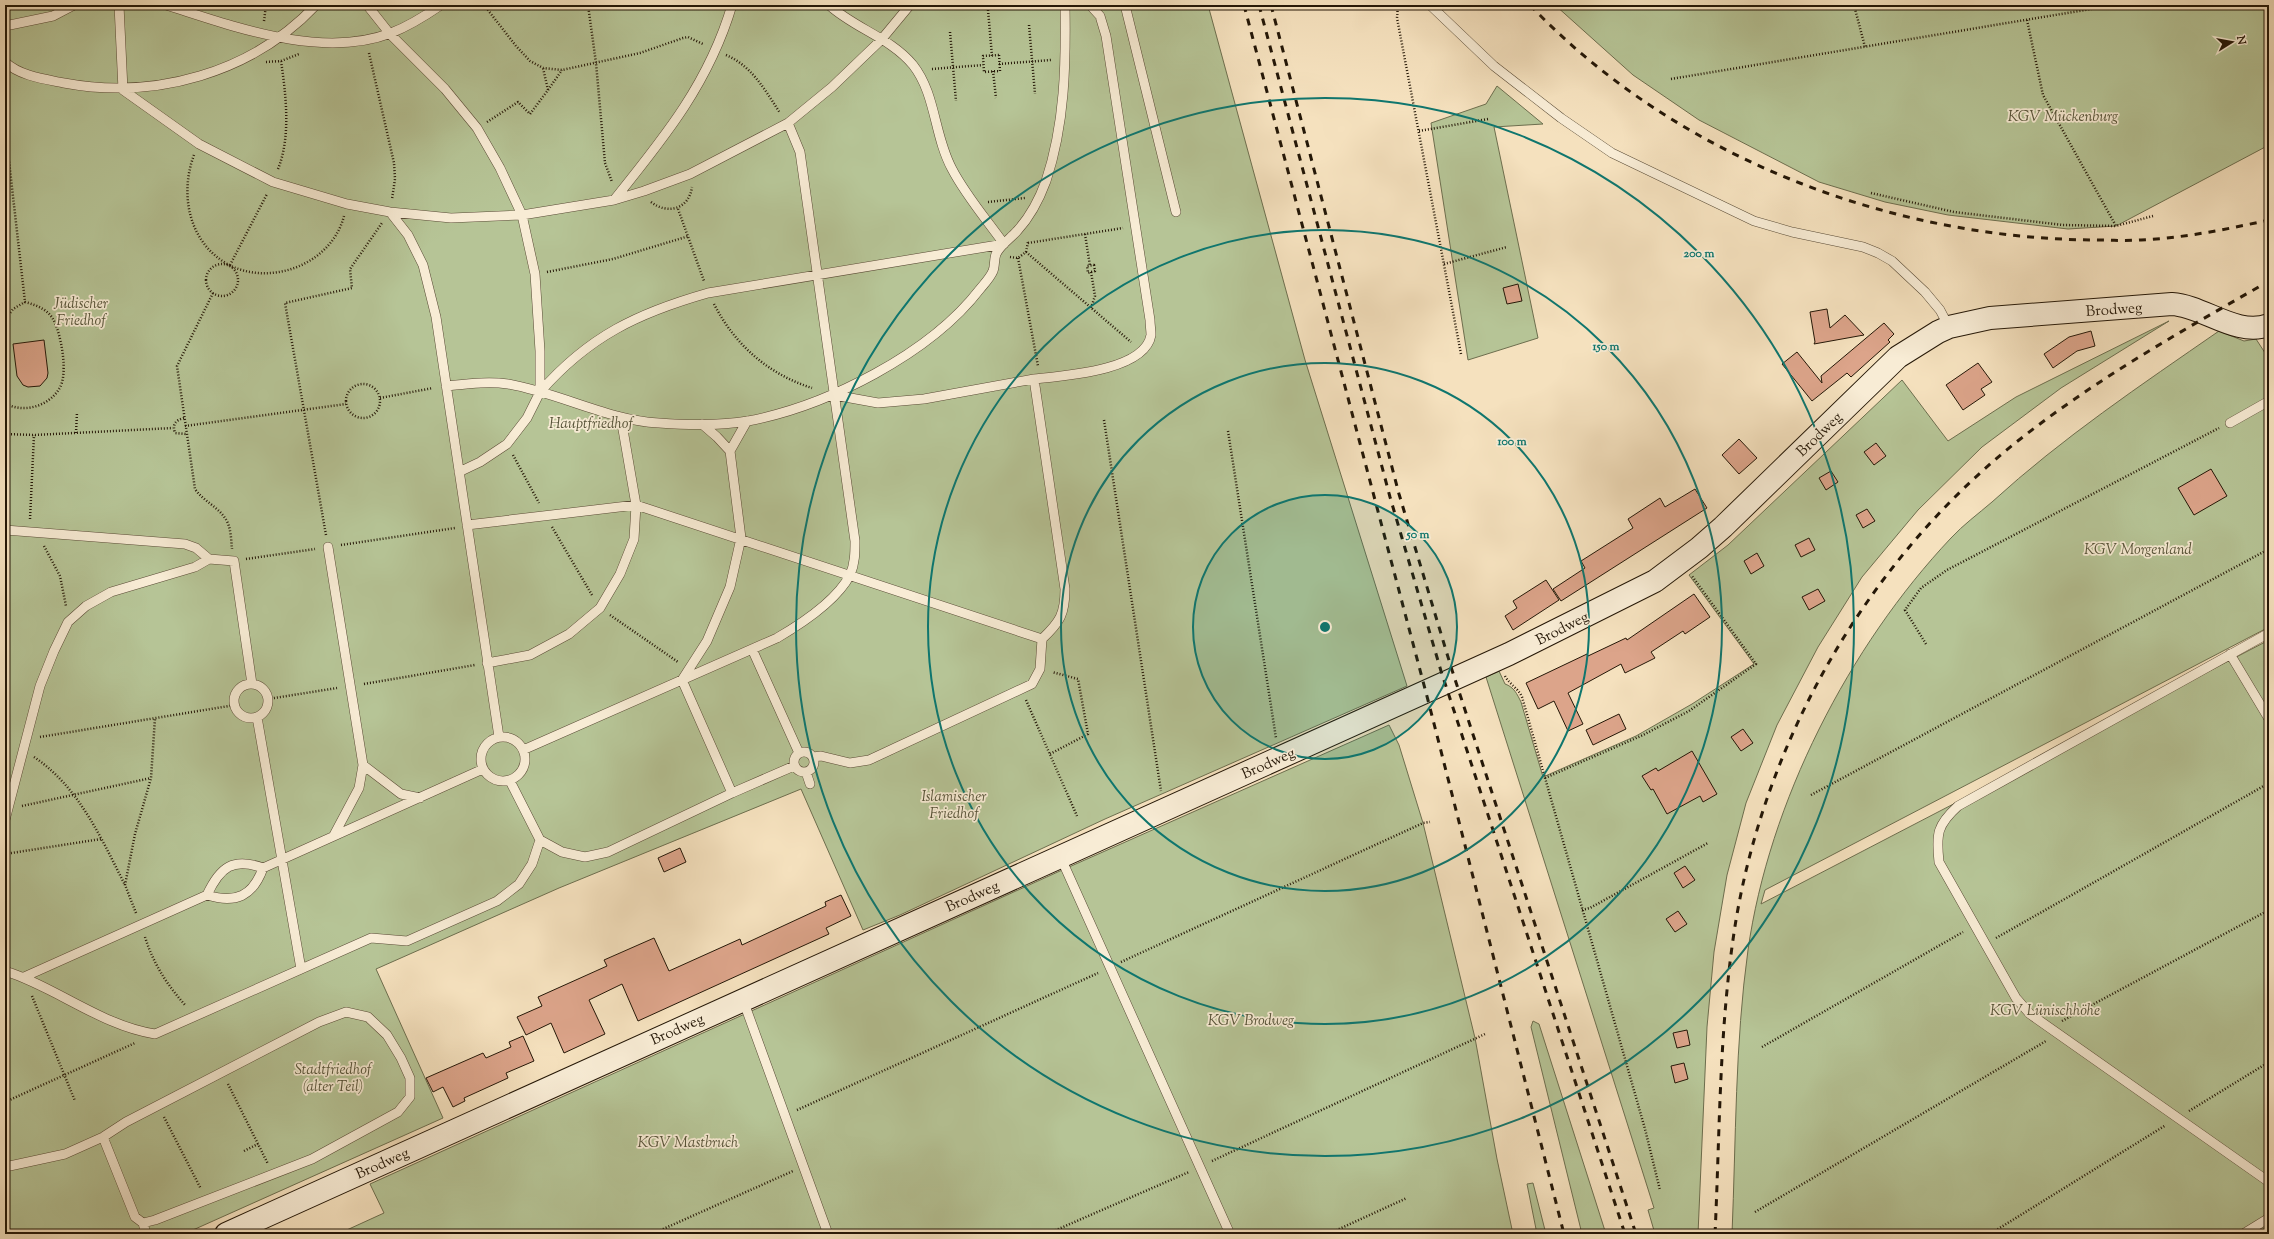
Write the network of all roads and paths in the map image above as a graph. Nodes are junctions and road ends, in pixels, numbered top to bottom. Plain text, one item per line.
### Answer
1 (74, 5) edge
2 (119, 5) edge
3 (166, 5) edge
4 (316, 5) edge
5 (367, 5) edge
6 (441, 5) edge
7 (484, 5) edge
8 (588, 5) edge
9 (732, 5) edge
10 (829, 5) edge
11 (910, 5) edge
12 (1065, 5) edge
13 (1090, 5) edge
14 (1125, 5) edge
15 (1398, 5) edge
16 (1430, 5) edge
17 (1854, 5) edge
18 (2115, 5) edge
19 (988, 10) dead end
20 (2027, 20) junction
21 (1029, 25) dead end
22 (5, 26) edge
23 (950, 32) dead end
24 (390, 34) junction
25 (279, 39) junction
26 (366, 40) junction
27 (881, 40) junction
28 (308, 41) junction
29 (1865, 47) junction
30 (715, 50) junction
31 (254, 55) junction
32 (992, 56) junction
33 (1066, 59) junction
34 (281, 61) junction
35 (1032, 61) junction
36 (5, 62) edge
37 (596, 63) junction
38 (999, 64) junction
39 (983, 65) junction
40 (953, 67) junction
41 (543, 68) junction
42 (562, 70) junction
43 (917, 70) junction
44 (993, 71) junction
45 (1671, 79) dead end
46 (123, 90) junction
47 (548, 90) junction
48 (1035, 94) dead end
49 (996, 98) dead end
50 (956, 101) dead end
51 (1488, 119) dead end
52 (788, 123) junction
53 (5, 126) edge
54 (477, 128) junction
55 (1419, 131) junction
56 (199, 144) junction
57 (690, 174) junction
58 (272, 182) junction
59 (622, 190) junction
60 (644, 191) junction
61 (1872, 193) dead end
62 (1039, 196) junction
63 (614, 200) junction
64 (346, 204) junction
65 (975, 204) junction
66 (678, 209) junction
67 (390, 212) junction
68 (1176, 212) dead end
69 (522, 215) junction
70 (2153, 216) dead end
71 (1136, 226) junction
72 (2116, 226) junction
73 (1085, 234) junction
74 (689, 236) junction
75 (1028, 243) dead end
76 (1004, 244) junction
77 (1507, 247) dead end
78 (1026, 252) dead end
79 (1018, 258) dead end
80 (1444, 264) junction
81 (230, 265) junction
82 (535, 274) junction
83 (817, 275) junction
84 (213, 293) junction
85 (708, 293) junction
86 (25, 302) junction
87 (1091, 308) junction
88 (5, 320) edge
89 (2269, 325) edge
90 (1949, 327) junction
91 (1142, 351) junction
92 (1461, 354) dead end
93 (1037, 379) junction
94 (446, 386) junction
95 (434, 388) dead end
96 (540, 392) junction
97 (834, 395) junction
98 (380, 398) junction
99 (2269, 401) edge
100 (5, 403) edge
101 (346, 404) junction
102 (305, 410) junction
103 (77, 412) dead end
104 (184, 418) junction
105 (620, 418) junction
106 (1104, 420) dead end
107 (747, 421) junction
108 (2230, 423) joint
109 (702, 424) junction
110 (185, 426) junction
111 (173, 428) junction
112 (1228, 431) dead end
113 (76, 433) junction
114 (5, 434) edge
115 (186, 434) junction
116 (34, 435) junction
117 (730, 451) junction
118 (459, 472) junction
119 (636, 505) junction
120 (467, 525) junction
121 (5, 530) edge
122 (30, 531) junction
123 (741, 538) junction
124 (328, 547) joint
125 (2269, 549) edge
126 (209, 559) junction
127 (234, 561) junction
128 (1682, 562) junction
129 (850, 575) junction
130 (600, 608) junction
131 (68, 622) junction
132 (2269, 633) edge
133 (1042, 639) junction
134 (1926, 644) dead end
135 (752, 649) junction
136 (2230, 654) junction
137 (1498, 660) junction
138 (487, 663) junction
139 (472, 665) dead end
140 (688, 668) junction
141 (1040, 669) junction
142 (682, 680) junction
143 (252, 684) junction
144 (349, 686) junction
145 (1021, 689) junction
146 (268, 699) junction
147 (235, 705) junction
148 (256, 717) junction
149 (155, 718) junction
150 (2269, 719) edge
151 (498, 737) junction
152 (26, 740) junction
153 (23, 749) junction
154 (523, 750) junction
155 (799, 753) junction
156 (1050, 754) junction
157 (813, 757) junction
158 (1279, 758) junction
159 (363, 765) junction
160 (794, 766) junction
161 (482, 769) junction
162 (806, 772) junction
163 (151, 778) junction
164 (1546, 778) junction
165 (510, 780) junction
166 (2269, 783) edge
167 (810, 784) dead end
168 (732, 793) junction
169 (1811, 795) dead end
170 (76, 796) junction
171 (420, 798) junction
172 (8, 808) junction
173 (1164, 809) junction
174 (1077, 816) dead end
175 (5, 820) edge
176 (334, 835) junction
177 (101, 839) junction
178 (540, 840) junction
179 (1708, 843) dead end
180 (5, 854) edge
181 (1060, 856) junction
182 (280, 861) junction
183 (263, 868) junction
184 (125, 885) junction
185 (207, 895) junction
186 (1582, 910) junction
187 (2269, 910) edge
188 (141, 925) junction
189 (1976, 925) junction
190 (1986, 944) junction
191 (300, 969) junction
192 (5, 971) edge
193 (24, 977) junction
194 (743, 1000) junction
195 (195, 1016) junction
196 (2049, 1028) junction
197 (156, 1034) junction
198 (1485, 1034) dead end
199 (2059, 1034) junction
200 (1762, 1047) dead end
201 (2269, 1062) edge
202 (222, 1073) junction
203 (64, 1074) junction
204 (75, 1101) dead end
205 (5, 1102) edge
206 (159, 1106) junction
207 (2177, 1118) junction
208 (103, 1137) junction
209 (258, 1144) junction
210 (244, 1151) dead end
211 (5, 1167) edge
212 (803, 1167) junction
213 (1200, 1167) junction
214 (273, 1175) junction
215 (2269, 1182) edge
216 (1660, 1190) dead end
217 (1408, 1198) dead end
218 (207, 1201) junction
219 (1756, 1212) dead end
220 (2269, 1218) edge
221 (143, 1223) junction
222 (146, 1234) edge
223 (226, 1234) edge
224 (652, 1234) edge
225 (828, 1234) edge
226 (1047, 1234) edge
227 (1230, 1234) edge
228 (1328, 1234) edge
229 (1990, 1234) edge
230 (2243, 1234) edge

1 - 22 lane
2 - 46 lane
3 - 25 lane
4 - 25 lane
5 - 24 lane
6 - 24 lane
7 - 41 path
8 - 37 path
9 - 30 lane
10 - 27 lane
11 - 27 lane
12 - 33 lane
13 - 71 lane
14 - 68 lane
15 - 55 path
16 - 90 lane
17 - 29 path
18 - 20 path
19 - 32 path
20 - 29 path
20 - 72 path
21 - 35 path
23 - 40 path
24 - 26 lane
24 - 54 lane
25 - 28 lane
25 - 31 lane
26 - 28 lane
26 - 67 path
27 - 43 lane
27 - 52 lane
28 - 34 path
29 - 45 path
30 - 37 path
30 - 52 path
30 - 59 lane
31 - 34 path
31 - 46 lane
32 - 38 path
32 - 39 path
33 - 35 path
33 - 62 lane
34 - 58 path
35 - 38 path
35 - 48 path
36 - 46 lane
37 - 42 path
37 - 59 path
38 - 44 path
39 - 40 path
39 - 44 path
40 - 43 path
40 - 50 path
41 - 42 path
41 - 47 path
42 - 47 path
43 - 65 lane
44 - 49 path
46 - 56 lane
47 - 54 path
51 - 55 path
52 - 57 lane
52 - 83 lane
53 - 86 path
54 - 69 lane
55 - 80 path
56 - 58 lane
56 - 81 path
57 - 60 lane
57 - 66 path
58 - 64 lane
58 - 81 path
59 - 63 lane
60 - 63 lane
60 - 66 path
61 - 72 path
62 - 65 path
62 - 76 lane
63 - 69 lane
64 - 67 lane
64 - 81 path
65 - 76 lane
66 - 74 path
67 - 69 lane
67 - 94 lane
67 - 102 path
69 - 82 lane
70 - 72 path
71 - 73 path
71 - 91 lane
73 - 75 path
73 - 87 path
74 - 82 path
74 - 85 path
76 - 83 lane
76 - 97 lane
77 - 80 path
78 - 87 path
79 - 93 path
80 - 92 path
81 - 84 path
81 - 84 path
82 - 96 lane
83 - 85 lane
83 - 97 lane
84 - 104 path
85 - 96 lane
85 - 97 path
86 - 88 path
86 - 100 path
87 - 91 path
89 - 90 street, Brodweg
90 - 128 street, Brodweg
91 - 93 lane
93 - 97 lane
93 - 133 lane
94 - 96 lane
94 - 118 lane
95 - 98 path
96 - 105 lane
96 - 118 lane
97 - 107 lane
97 - 129 lane
98 - 101 path
98 - 101 path
99 - 108 lane
101 - 102 path
102 - 110 path
102 - 124 path
103 - 113 path
104 - 110 path
104 - 111 path
105 - 109 lane
105 - 119 lane
106 - 173 path
107 - 109 lane
107 - 117 lane
108 - 134 path
109 - 117 lane
110 - 115 path
111 - 113 path
111 - 115 path
112 - 158 path
113 - 116 path
114 - 116 path
115 - 127 path
116 - 122 path
117 - 123 lane
118 - 120 lane
119 - 120 lane
119 - 123 lane
119 - 130 lane
120 - 138 lane
121 - 122 lane
122 - 126 lane
122 - 131 path
123 - 129 lane
123 - 140 lane
124 - 144 lane
125 - 169 path
126 - 127 lane
126 - 131 lane
127 - 143 lane
128 - 137 street, Brodweg
128 - 164 path
129 - 133 lane
129 - 135 lane
130 - 138 lane
130 - 140 path
131 - 152 lane
132 - 136 lane
133 - 141 lane
135 - 142 lane
135 - 155 lane
136 - 150 lane
136 - 189 lane
137 - 158 street, Brodweg
137 - 164 path
138 - 151 lane
139 - 144 path
140 - 142 lane
141 - 145 lane
141 - 156 path
142 - 154 lane
142 - 168 lane
143 - 146 lane
143 - 147 lane
144 - 146 path
144 - 159 lane
145 - 156 path
145 - 157 lane
146 - 148 lane
147 - 148 lane
147 - 149 path
148 - 182 lane
149 - 152 path
149 - 163 path
151 - 154 lane
151 - 161 lane
152 - 153 lane
153 - 170 path
153 - 172 lane
154 - 165 lane
155 - 157 lane
155 - 160 lane
156 - 174 path
157 - 162 lane
158 - 173 street, Brodweg
159 - 171 lane
159 - 176 lane
160 - 162 lane
160 - 168 lane
161 - 165 lane
161 - 171 lane
162 - 167 lane
163 - 170 path
163 - 184 path
164 - 186 path
165 - 178 lane
166 - 190 path
168 - 178 lane
170 - 172 path
170 - 177 path
171 - 176 lane
172 - 175 lane
173 - 181 street, Brodweg
176 - 182 lane
177 - 180 path
177 - 184 path
178 - 191 lane
179 - 186 path
181 - 194 street, Brodweg
181 - 213 lane
182 - 183 lane
182 - 191 lane
183 - 185 lane
183 - 185 lane
184 - 188 path
185 - 188 lane
186 - 216 path
187 - 196 path
188 - 193 lane
188 - 195 path
189 - 190 lane
189 - 200 path
190 - 196 lane
191 - 195 lane
192 - 193 lane
193 - 197 lane
193 - 203 path
194 - 212 lane
194 - 223 street, Brodweg
195 - 197 lane
196 - 199 lane
197 - 203 path
198 - 213 path
199 - 207 lane
199 - 219 path
201 - 207 path
202 - 206 lane
202 - 209 path
202 - 214 lane
203 - 204 path
203 - 205 path
206 - 208 lane
206 - 218 path
207 - 215 lane
207 - 229 path
208 - 211 lane
208 - 221 lane
209 - 210 path
209 - 214 path
212 - 224 path
212 - 225 lane
213 - 226 path
213 - 227 lane
214 - 218 lane
217 - 228 path
218 - 221 lane
220 - 230 lane
221 - 222 lane

